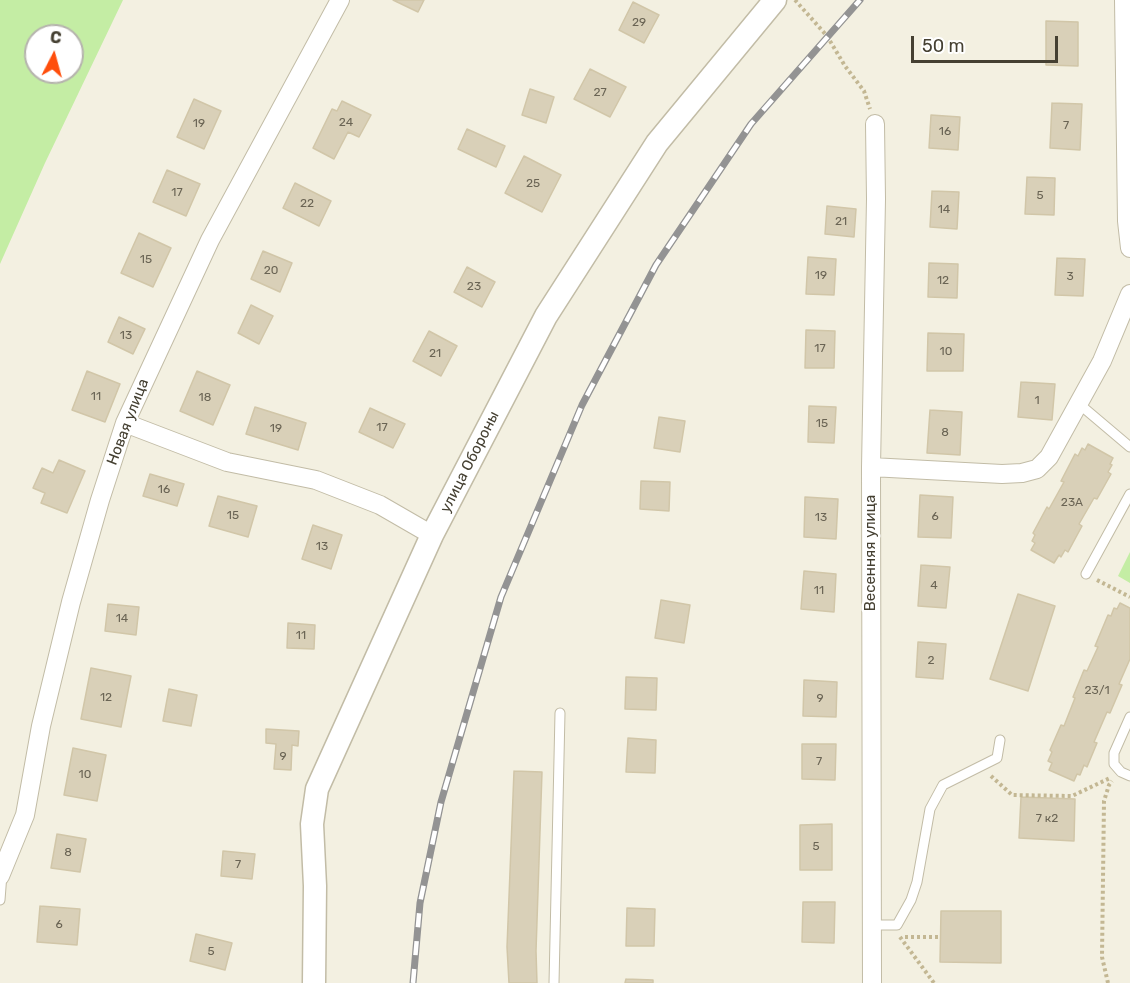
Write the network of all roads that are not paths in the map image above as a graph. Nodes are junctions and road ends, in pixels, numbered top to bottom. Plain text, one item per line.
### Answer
1 (339, 0) edge
2 (775, 0) edge
3 (1124, 0) edge
4 (874, 124) road end
5 (1130, 248) edge
6 (1130, 294) edge
7 (1078, 403) junction
8 (124, 423) junction
9 (1130, 447) edge
10 (871, 467) junction
11 (1130, 494) edge
12 (432, 535) junction
13 (1086, 574) road end
14 (560, 713) dead end
15 (1130, 717) edge
16 (1000, 740) dead end
17 (1126, 774) edge
18 (1, 875) edge
19 (0, 900) edge
20 (872, 925) junction
21 (314, 983) edge
22 (554, 983) edge
23 (872, 983) edge

1 - 8 street, Новая улица
2 - 12 street, улица Обороны
3 - 5 street
4 - 10 street, Весенняя улица
6 - 7 street
7 - 9 lane
7 - 10 street
8 - 12 street
8 - 18 street, Новая улица
10 - 20 street, Весенняя улица
11 - 13 lane
12 - 21 street, улица Обороны
14 - 22 lane
15 - 17 lane
16 - 20 lane
18 - 19 lane
20 - 23 street, Весенняя улица

